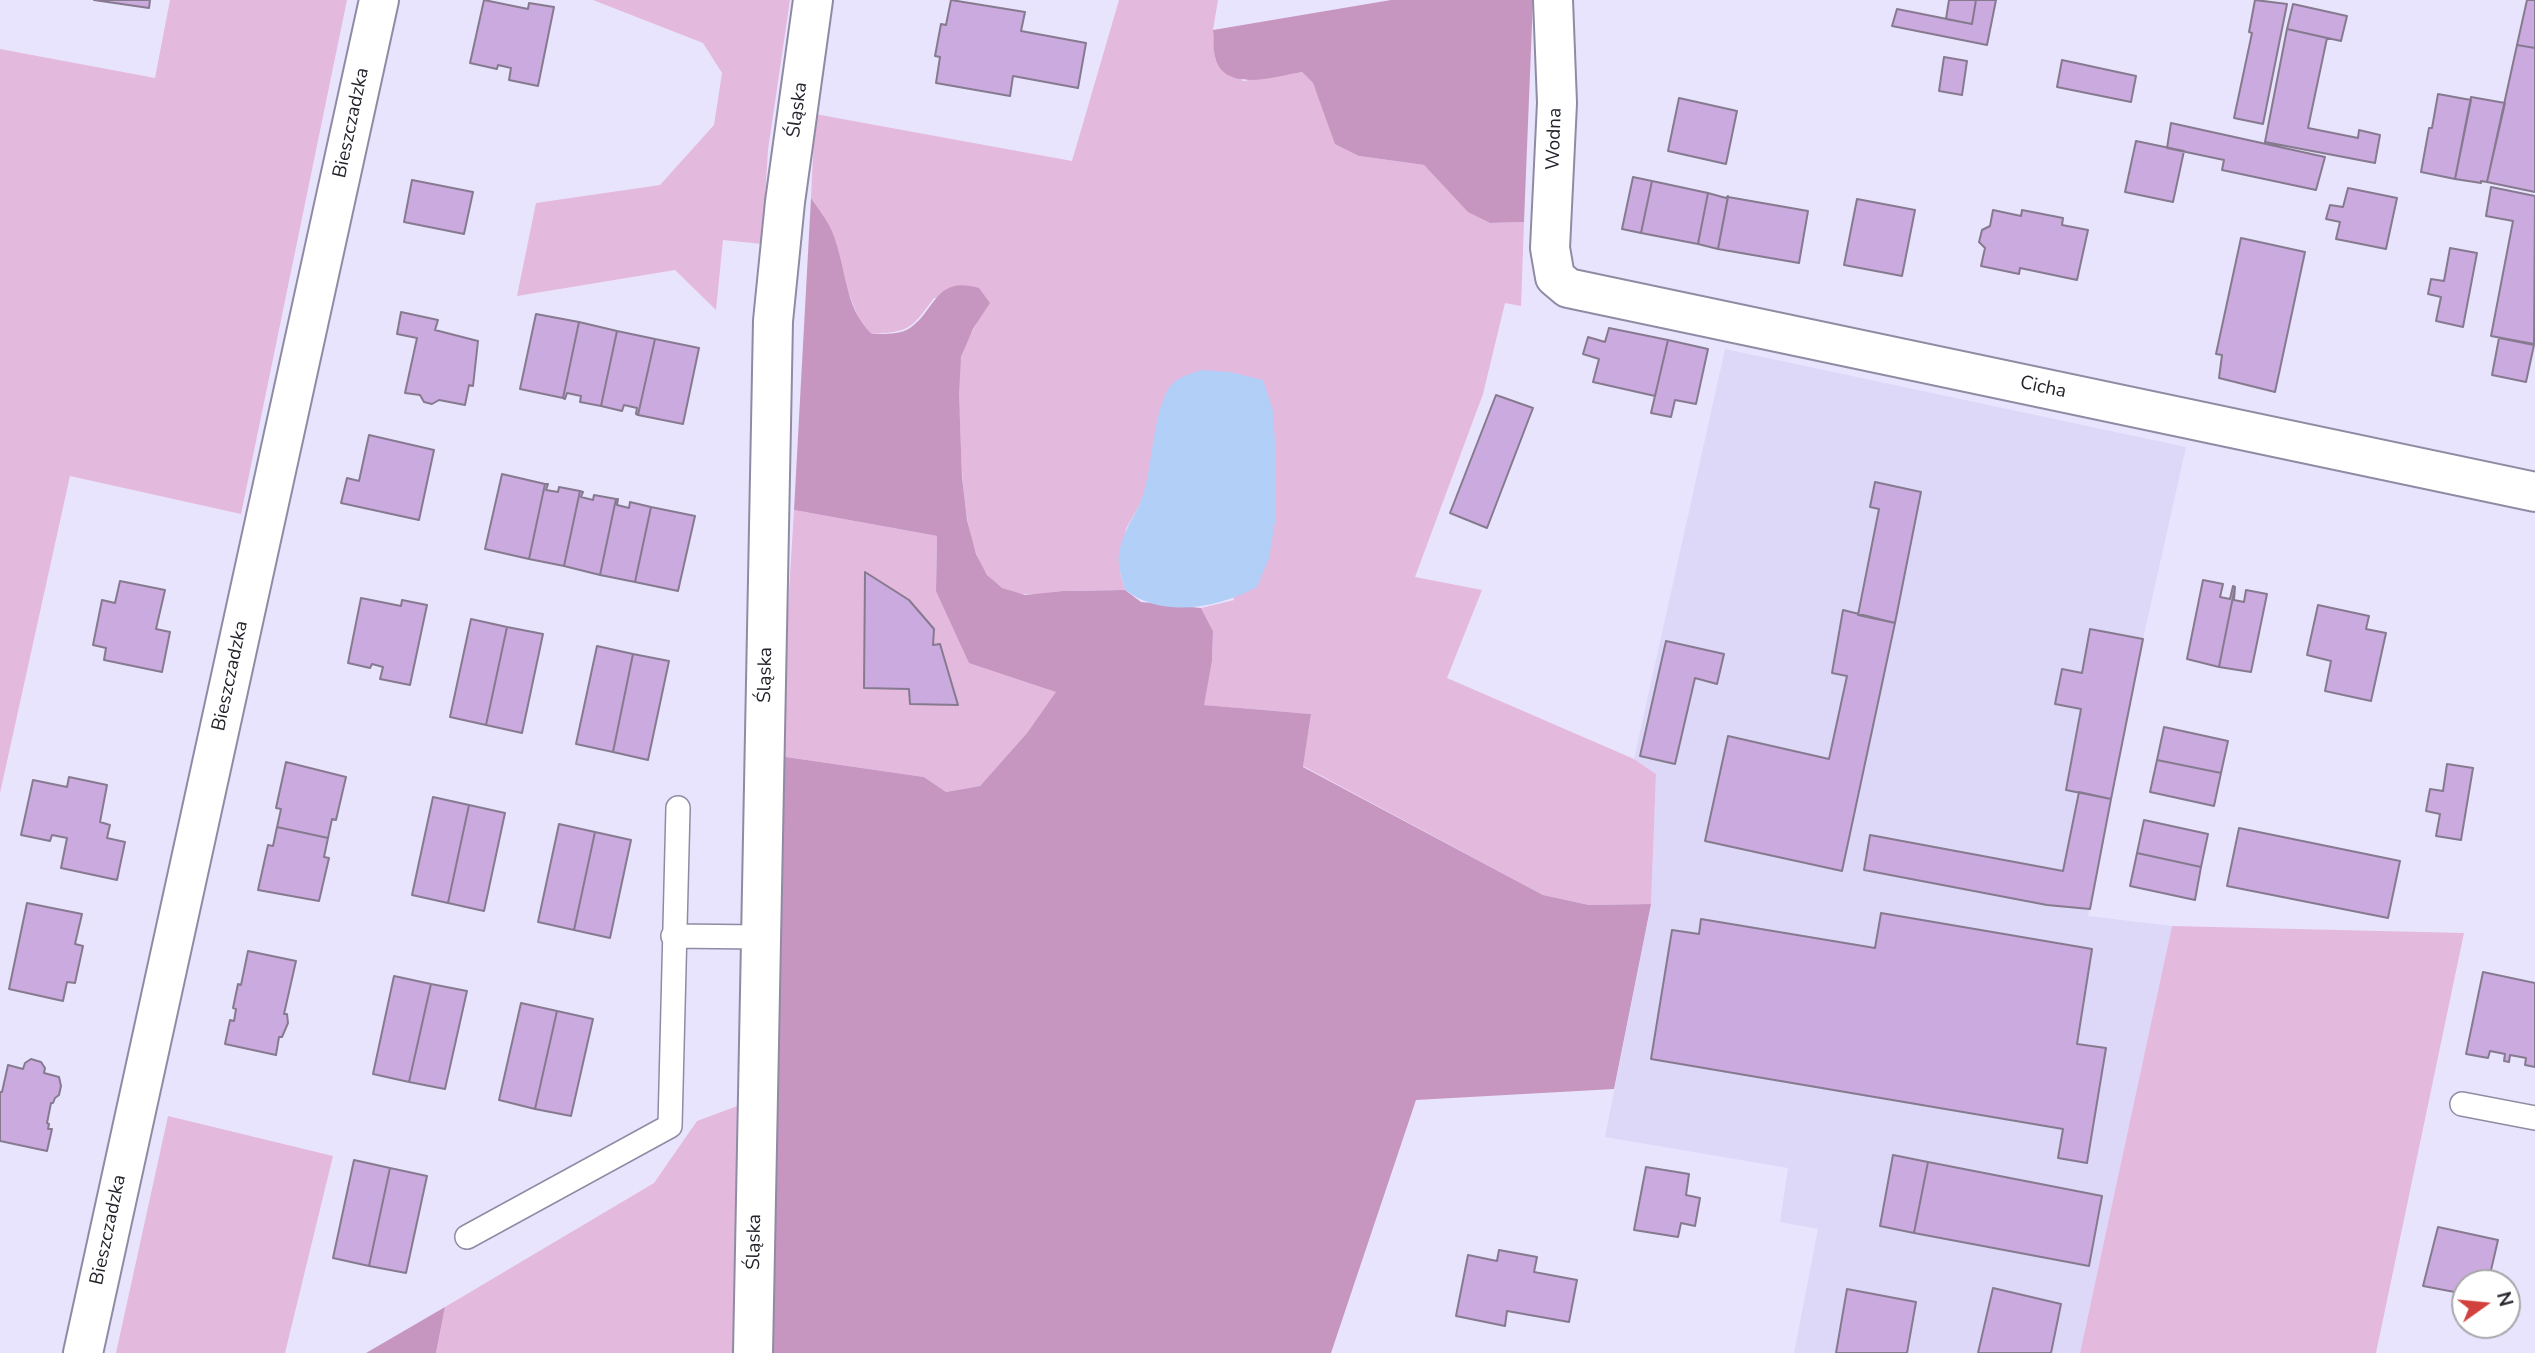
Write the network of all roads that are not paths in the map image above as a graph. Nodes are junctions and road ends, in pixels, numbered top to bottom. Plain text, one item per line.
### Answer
1 (379, 0) edge
2 (813, 0) edge
3 (1553, 0) edge
4 (1555, 277) joint
5 (2535, 492) edge
6 (678, 808) dead end
7 (673, 936) junction
8 (761, 937) junction
9 (2462, 1104) dead end
10 (2535, 1118) edge
11 (467, 1237) dead end
12 (83, 1353) edge
13 (753, 1353) edge

1 - 12 street, Bieszczadzka
2 - 8 street, Śląska
3 - 4 street, Wodna
4 - 5 street, Cicha
6 - 7 lane
7 - 8 lane
7 - 11 lane
8 - 13 street, Śląska
9 - 10 lane

